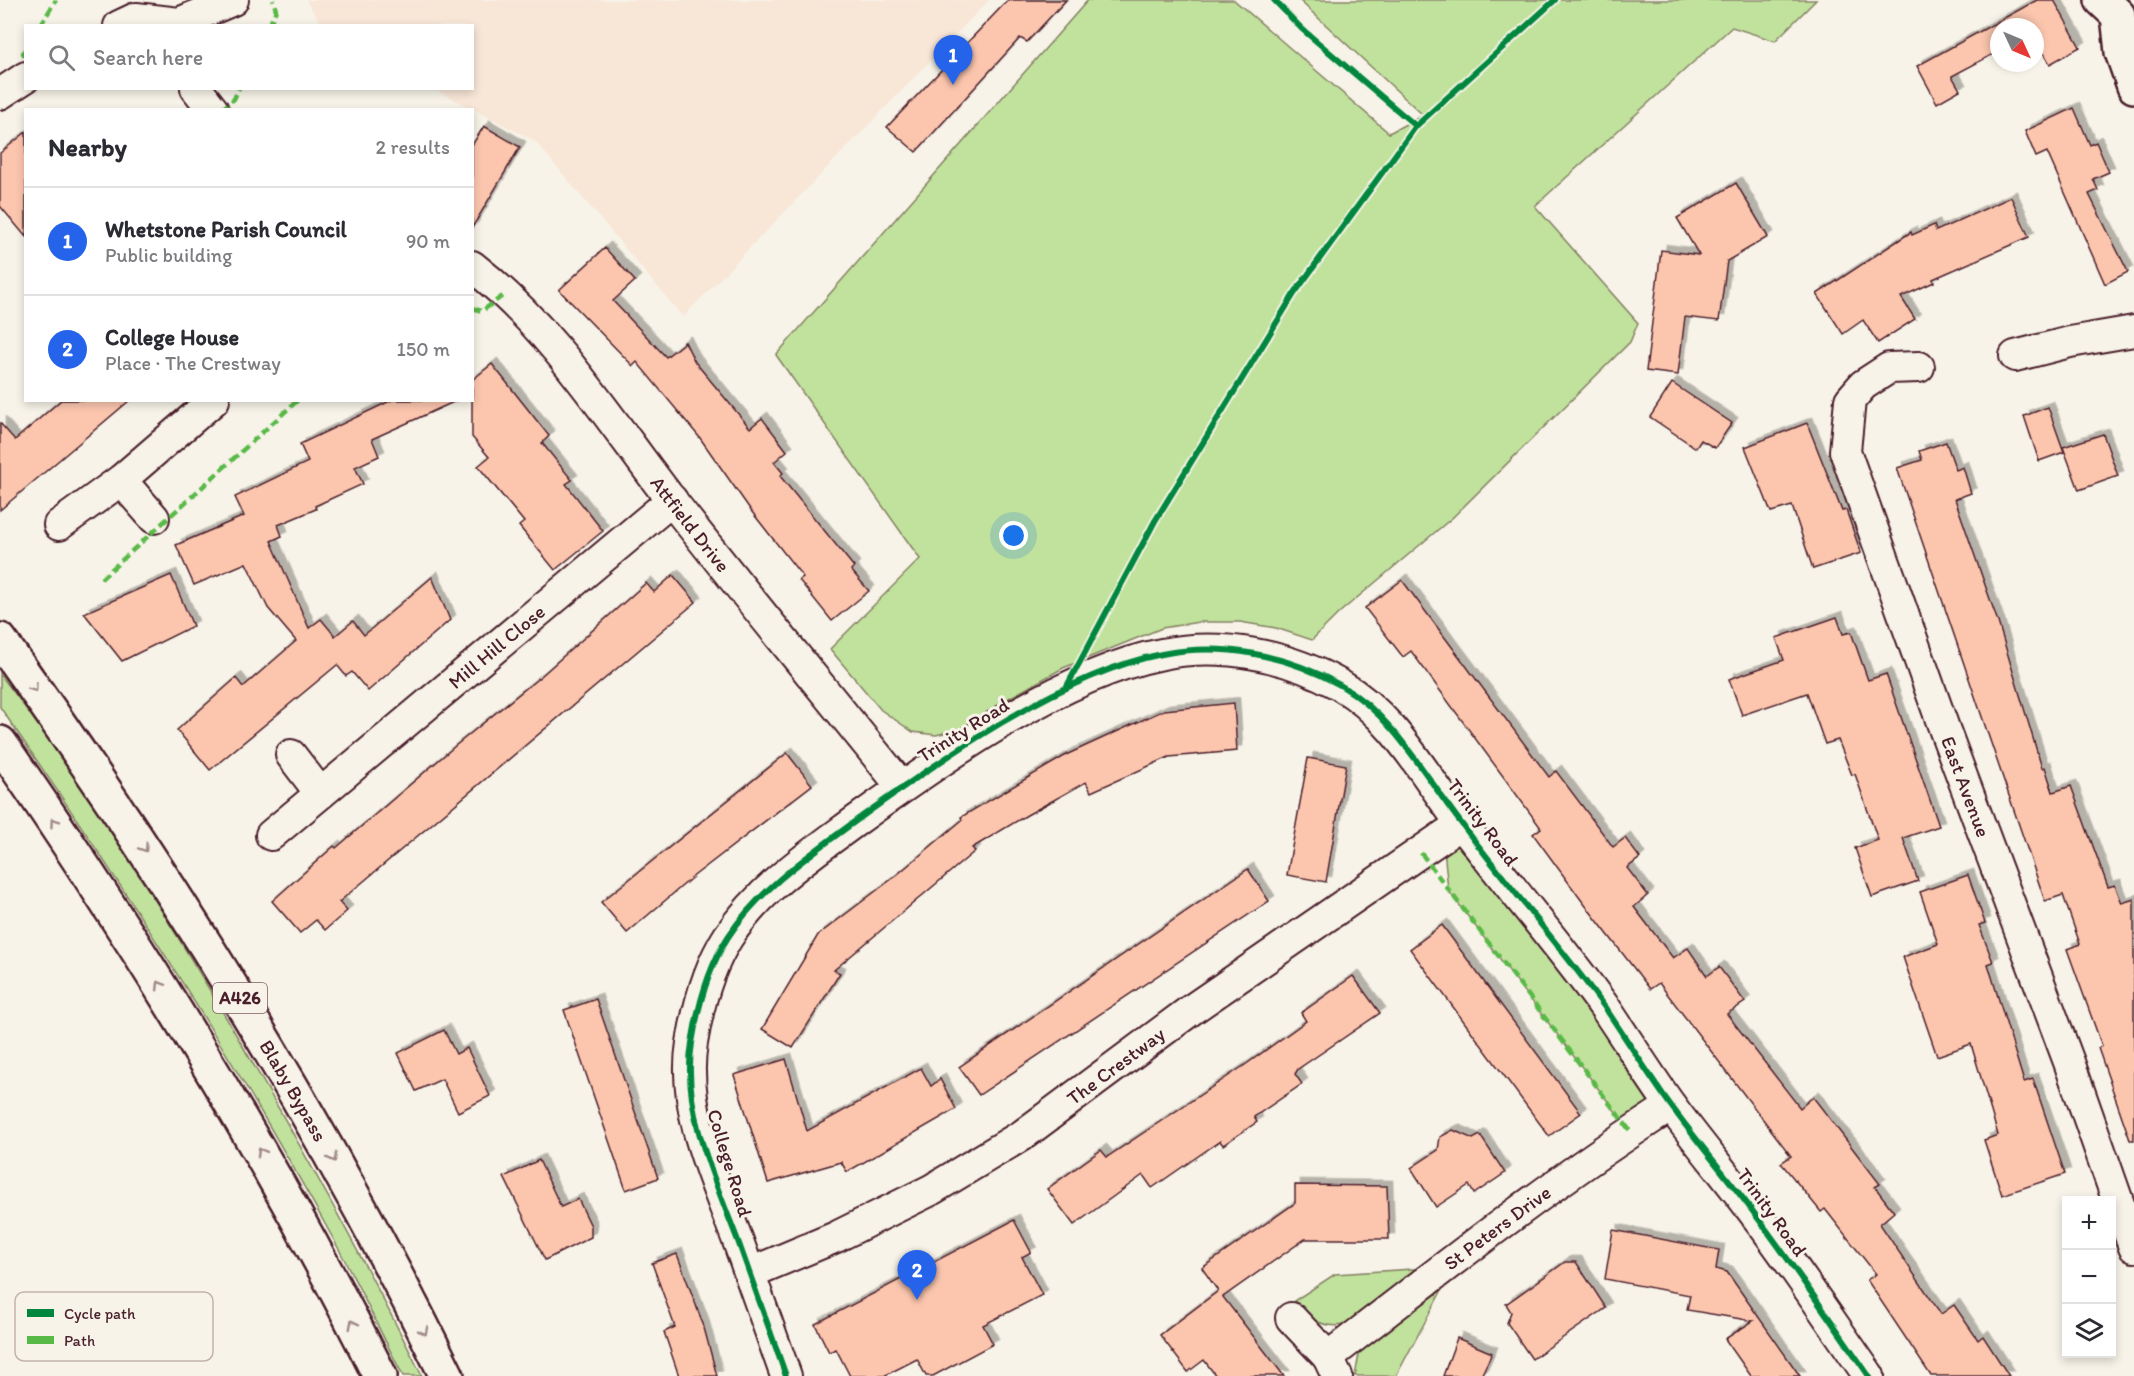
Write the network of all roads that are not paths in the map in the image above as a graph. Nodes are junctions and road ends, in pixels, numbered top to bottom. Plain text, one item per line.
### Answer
1 (233, 0) edge
2 (2118, 10) edge
3 (155, 15) edge
4 (123, 24) edge
5 (24, 77) edge
6 (2134, 86) edge
7 (198, 90) edge
8 (0, 94) edge
9 (211, 108) edge
10 (474, 268) edge
11 (2134, 331) edge
12 (2015, 356) dead end
13 (1919, 367) dead end
14 (212, 402) edge
15 (121, 480) junction
16 (672, 500) junction
17 (154, 518) dead end
18 (58, 525) dead end
19 (0, 640) edge
20 (0, 743) edge
21 (291, 755) dead end
22 (902, 787) junction
23 (320, 793) junction
24 (1461, 824) junction
25 (272, 835) dead end
26 (1671, 1106) junction
27 (2134, 1247) edge
28 (750, 1273) junction
29 (1291, 1318) dead end
30 (1332, 1367) edge
31 (380, 1376) edge
32 (447, 1376) edge
33 (786, 1376) edge
34 (1869, 1376) edge

1 - 3 street
2 - 6 main road
3 - 4 street
5 - 8 street
7 - 9 street
10 - 16 street, Attfield Drive
11 - 12 street
13 - 27 street, East Avenue
14 - 15 street
15 - 17 street
15 - 18 street
16 - 22 street, Attfield Drive
16 - 23 street, Mill Hill Close
19 -> 32 main road, Blaby Bypass / A426
31 -> 20 main road
21 - 23 street
22 - 24 street, Trinity Road
22 - 28 street, College Road
23 - 25 street, Mill Hill Close
24 - 26 street, Trinity Road
24 - 28 street, The Crestway
26 - 30 street, St Peters Drive
26 - 34 street, Trinity Road
28 - 33 street, College Road
29 - 30 street, St Peters Drive

